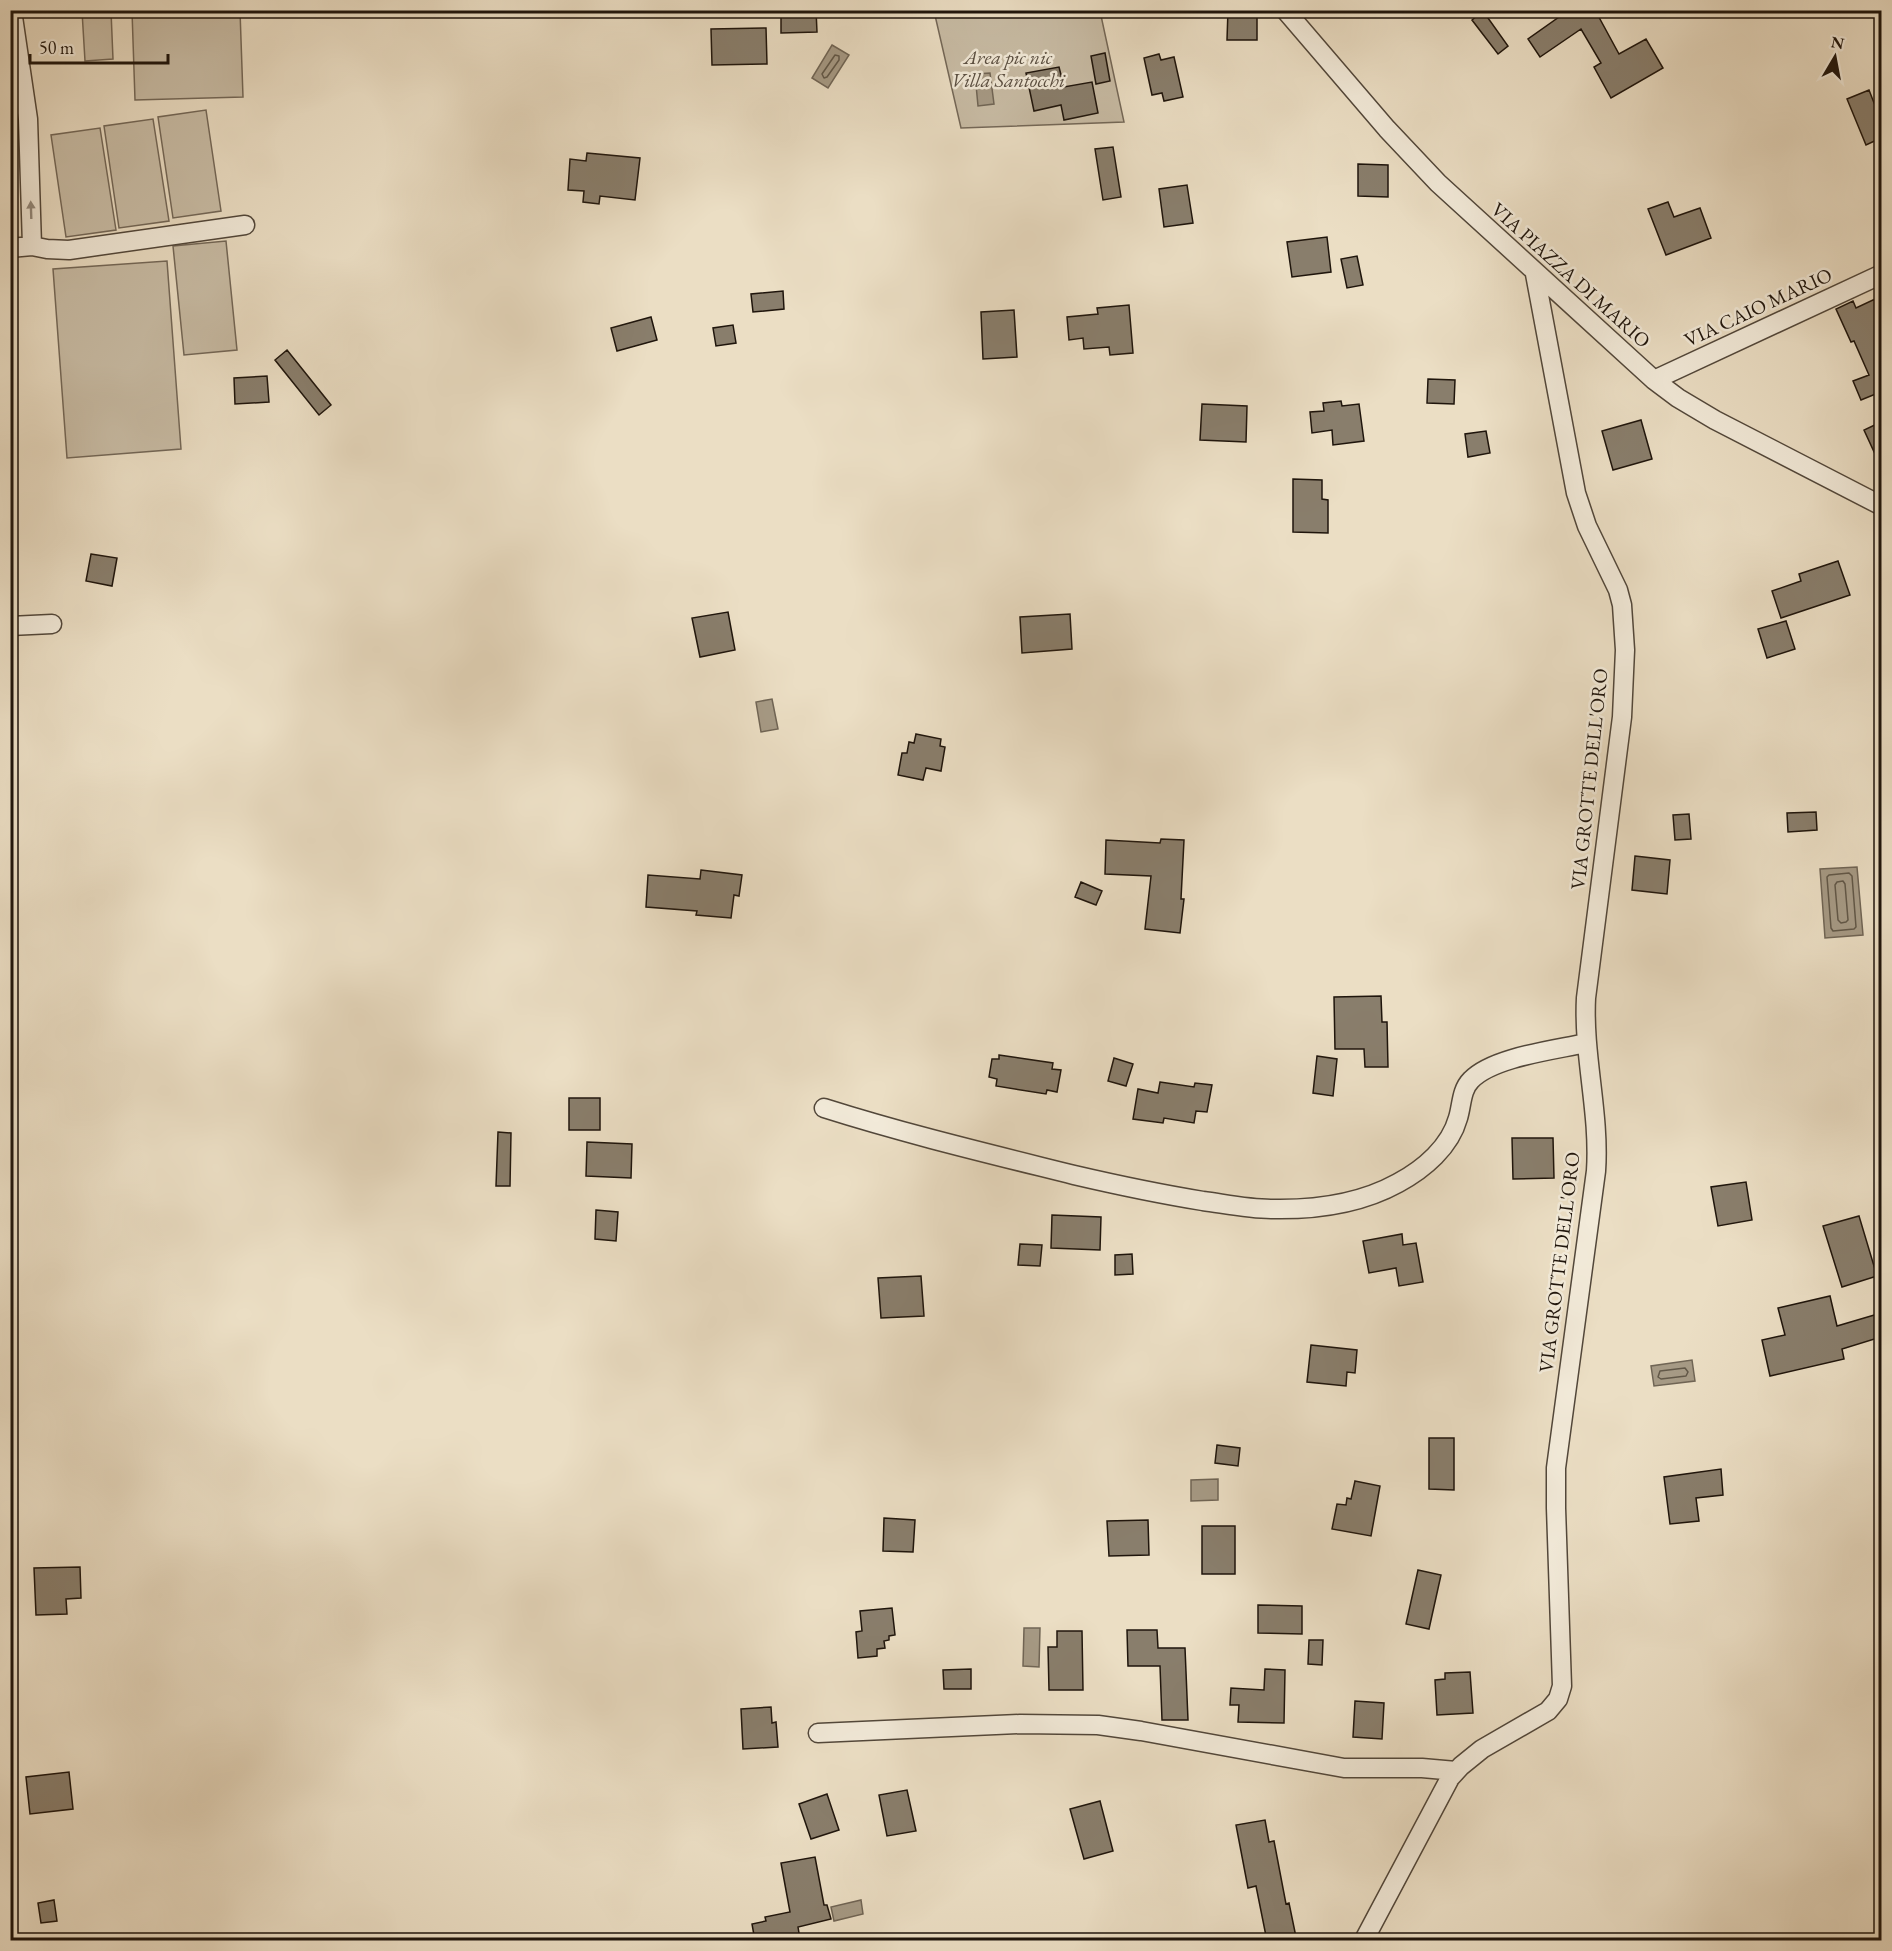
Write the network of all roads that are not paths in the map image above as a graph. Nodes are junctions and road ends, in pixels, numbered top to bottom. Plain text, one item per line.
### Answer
1 (12, 10) edge
2 (1285, 10) edge
3 (245, 225) dead end
4 (32, 246) junction
5 (10, 248) edge
6 (1535, 274) junction
7 (1881, 274) edge
8 (1654, 380) junction
9 (1881, 506) edge
10 (52, 624) dead end
11 (10, 626) edge
12 (1586, 1043) junction
13 (824, 1108) dead end
14 (818, 1733) dead end
15 (1456, 1771) junction
16 (1364, 1941) edge

4 -> 1 street
2 - 6 street, VIA PIAZZA DI MARIO
3 - 4 street
4 - 5 street
6 - 8 street, VIA PIAZZA DI MARIO
6 - 12 street, VIA GROTTE DELL'ORO
7 - 8 street, VIA CAIO MARIO
8 - 9 street, VIA PIAZZA DI MARIO
10 - 11 street
12 - 13 street
12 - 15 street, VIA GROTTE DELL'ORO
14 - 15 street
15 - 16 street, VIA GROTTE DELL'ORO

